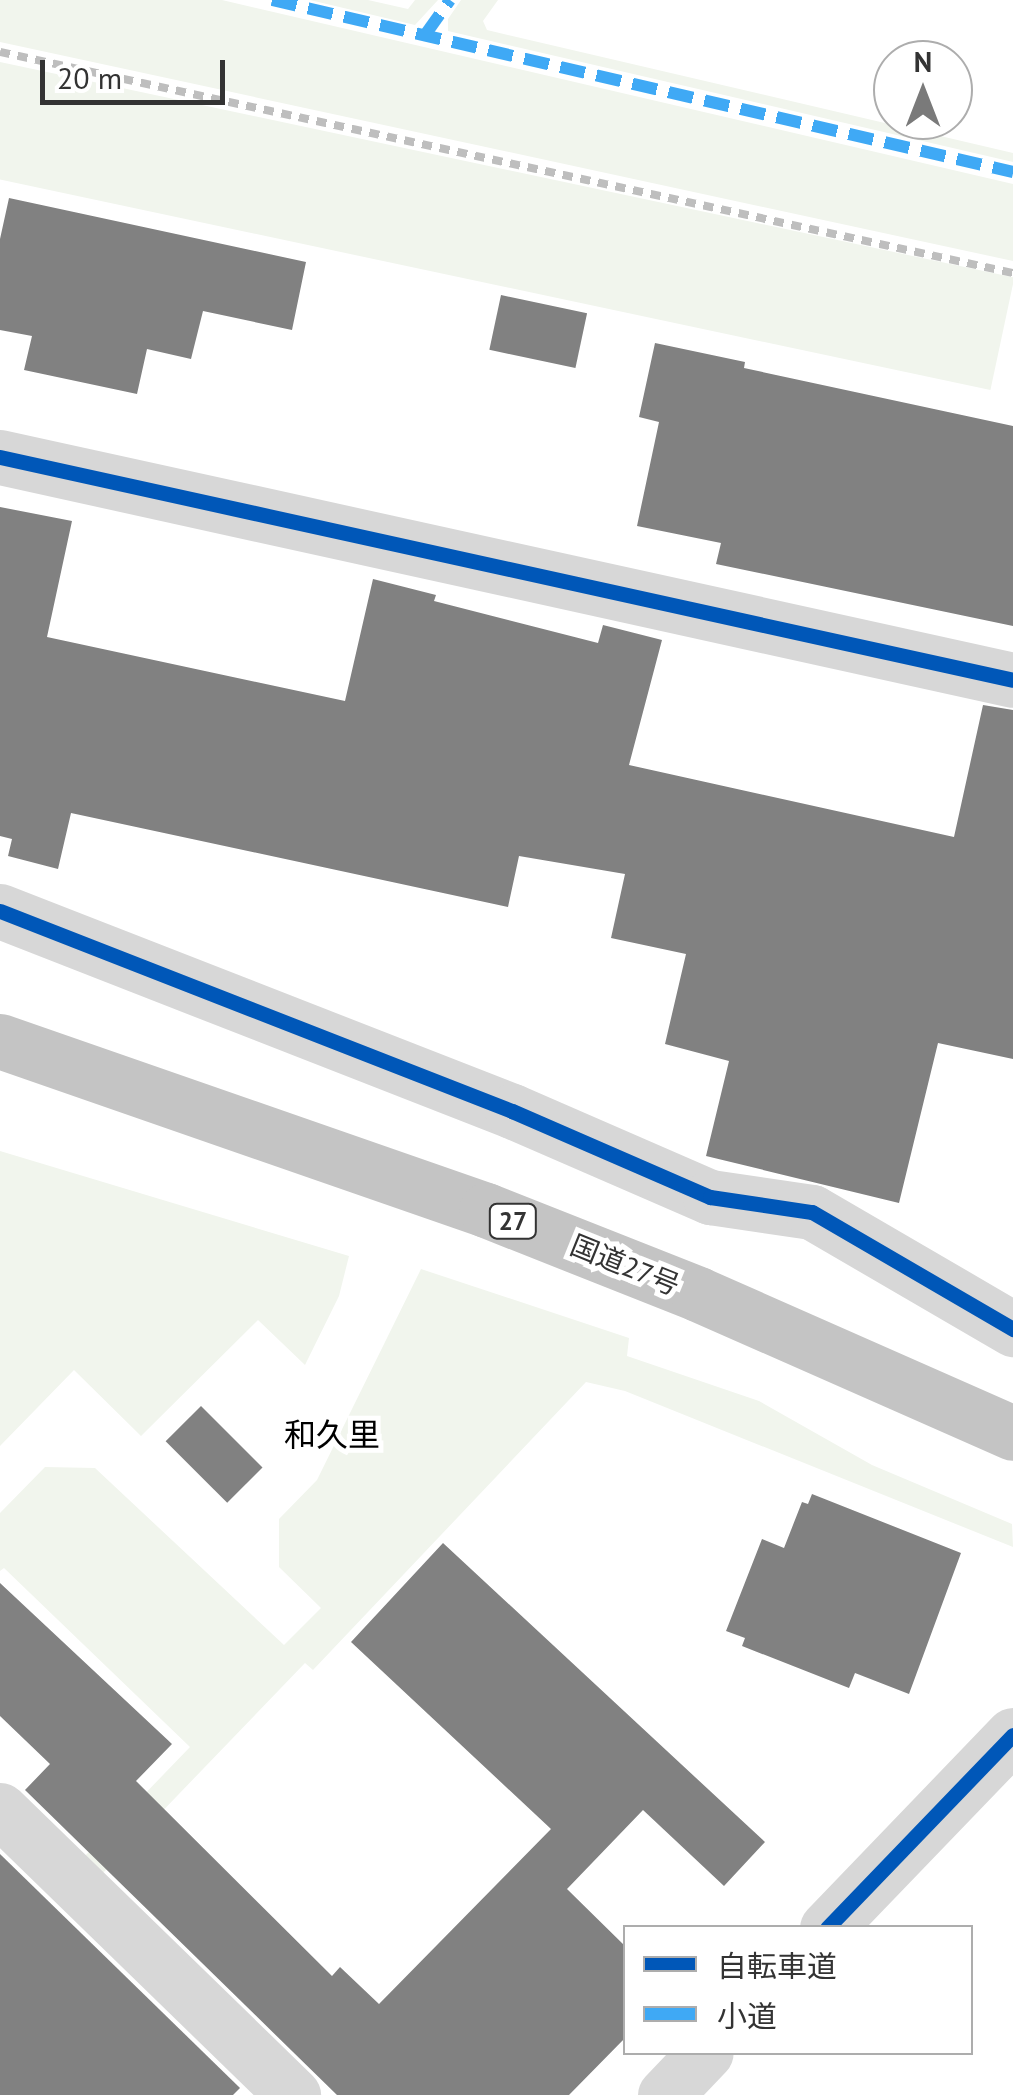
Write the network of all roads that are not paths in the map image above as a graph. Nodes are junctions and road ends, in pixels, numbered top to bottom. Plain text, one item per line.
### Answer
1 (0, 457) edge
2 (1013, 680) edge
3 (0, 911) edge
4 (0, 1042) edge
5 (1013, 1328) edge
6 (1012, 1430) edge
7 (1013, 1735) edge
8 (0, 1810) edge
9 (830, 1925) edge
10 (703, 2055) edge
11 (293, 2095) edge
12 (665, 2095) edge

1 - 2 street
3 - 5 street
4 - 6 highway, 国道27号 / 27
7 - 9 street
8 - 11 street
10 - 12 street

